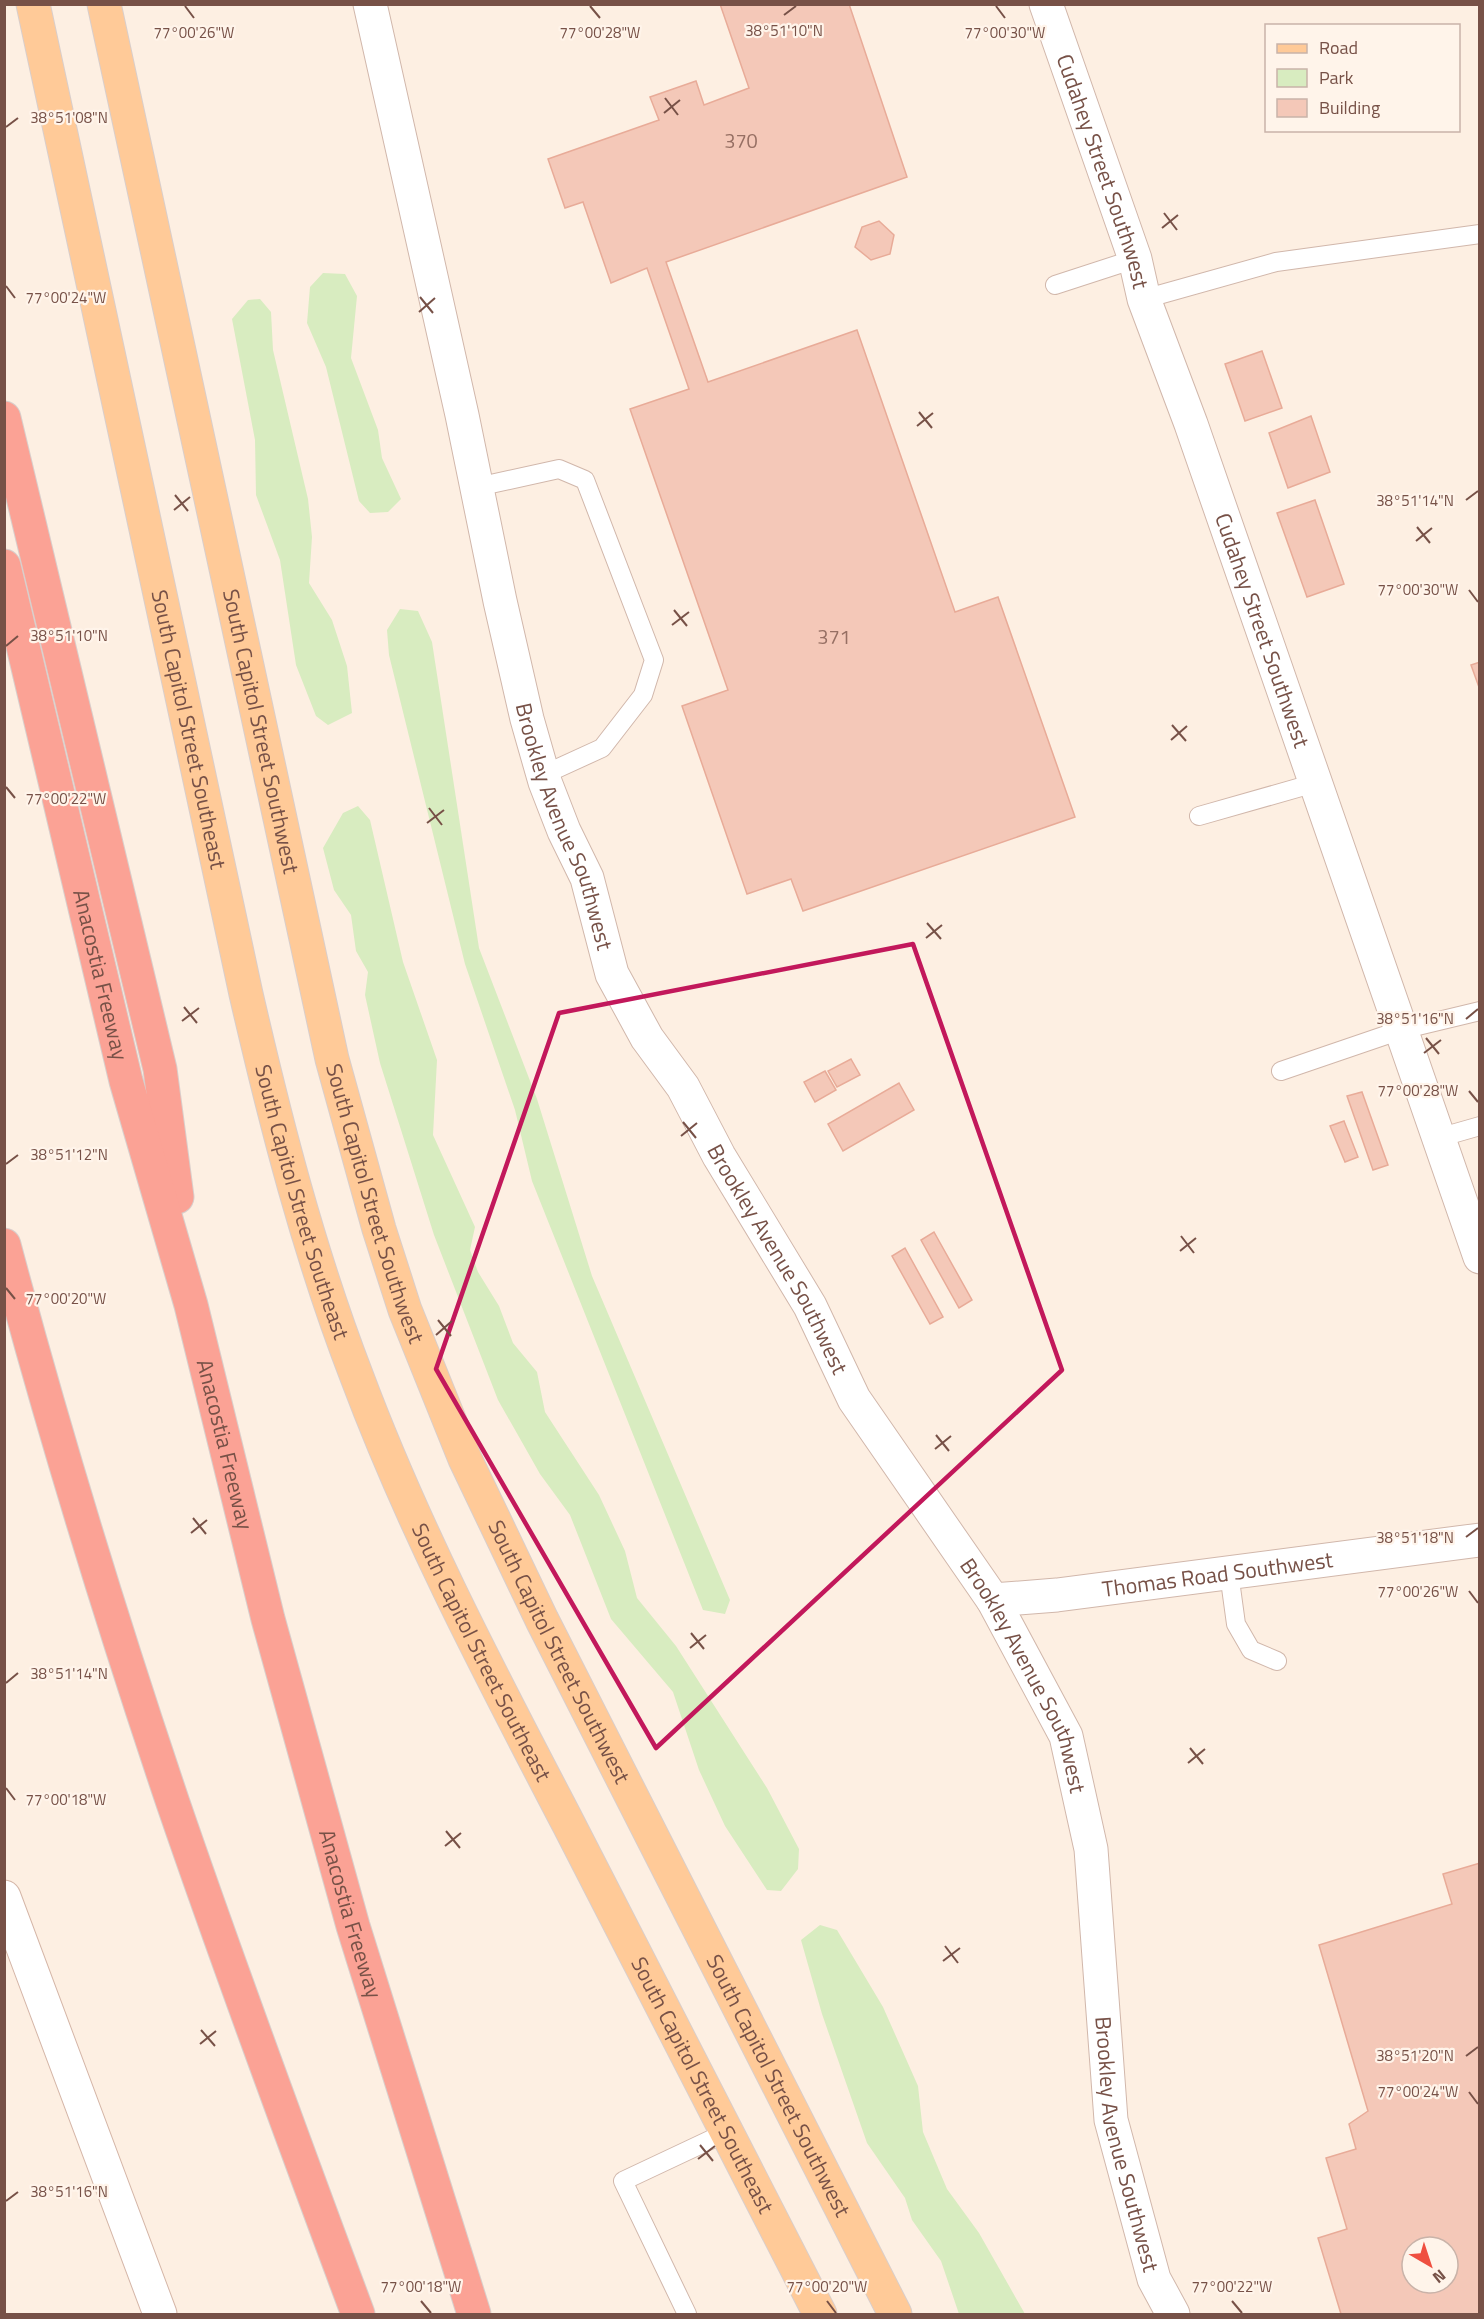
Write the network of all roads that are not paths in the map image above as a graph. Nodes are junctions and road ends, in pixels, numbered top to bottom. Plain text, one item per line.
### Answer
1 (33, 4) edge
2 (104, 4) edge
3 (370, 4) edge
4 (1046, 4) edge
5 (1479, 237) edge
6 (1135, 259) junction
7 (1055, 285) dead end
8 (1144, 299) junction
9 (4, 418) edge
10 (477, 487) junction
11 (4, 566) edge
12 (543, 775) junction
13 (1315, 783) junction
14 (1199, 816) dead end
15 (1479, 1011) edge
16 (1401, 1030) junction
17 (1281, 1071) dead end
18 (1479, 1126) edge
19 (1438, 1138) junction
20 (4, 1245) edge
21 (1479, 1257) edge
22 (191, 1305) junction
23 (1479, 1540) edge
24 (1229, 1573) junction
25 (993, 1600) junction
26 (1277, 1661) dead end
27 (4, 1897) edge
28 (727, 2132) junction
29 (160, 2314) edge
30 (358, 2314) edge
31 (474, 2314) edge
32 (687, 2314) edge
33 (820, 2314) edge
34 (895, 2314) edge
35 (1173, 2314) edge

1 - 28 main road, South Capitol Street Southeast
2 - 34 main road, South Capitol Street Southwest
3 - 10 street, Brookley Avenue Southwest
4 - 6 street, Cudahey Street Southwest
5 - 8 lane
6 - 7 lane
6 - 8 street, Cudahey Street Southwest
8 - 13 street, Cudahey Street Southwest
9 - 22 highway
10 - 12 street, Brookley Avenue Southwest
10 - 12 lane
11 - 22 highway, Anacostia Freeway
12 - 25 street, Brookley Avenue Southwest
13 - 14 lane
13 - 16 street, Cudahey Street Southwest
15 - 16 lane
16 - 17 lane
16 - 19 street, Cudahey Street Southwest
18 - 19 lane
19 - 21 street, Cudahey Street Southwest
20 - 30 highway
22 - 31 highway, Anacostia Freeway
23 - 24 street, Thomas Road Southwest
24 - 25 street, Thomas Road Southwest
24 - 26 lane
25 - 35 street, Brookley Avenue Southwest
27 - 29 street
28 - 32 lane
28 - 33 main road, South Capitol Street Southeast

